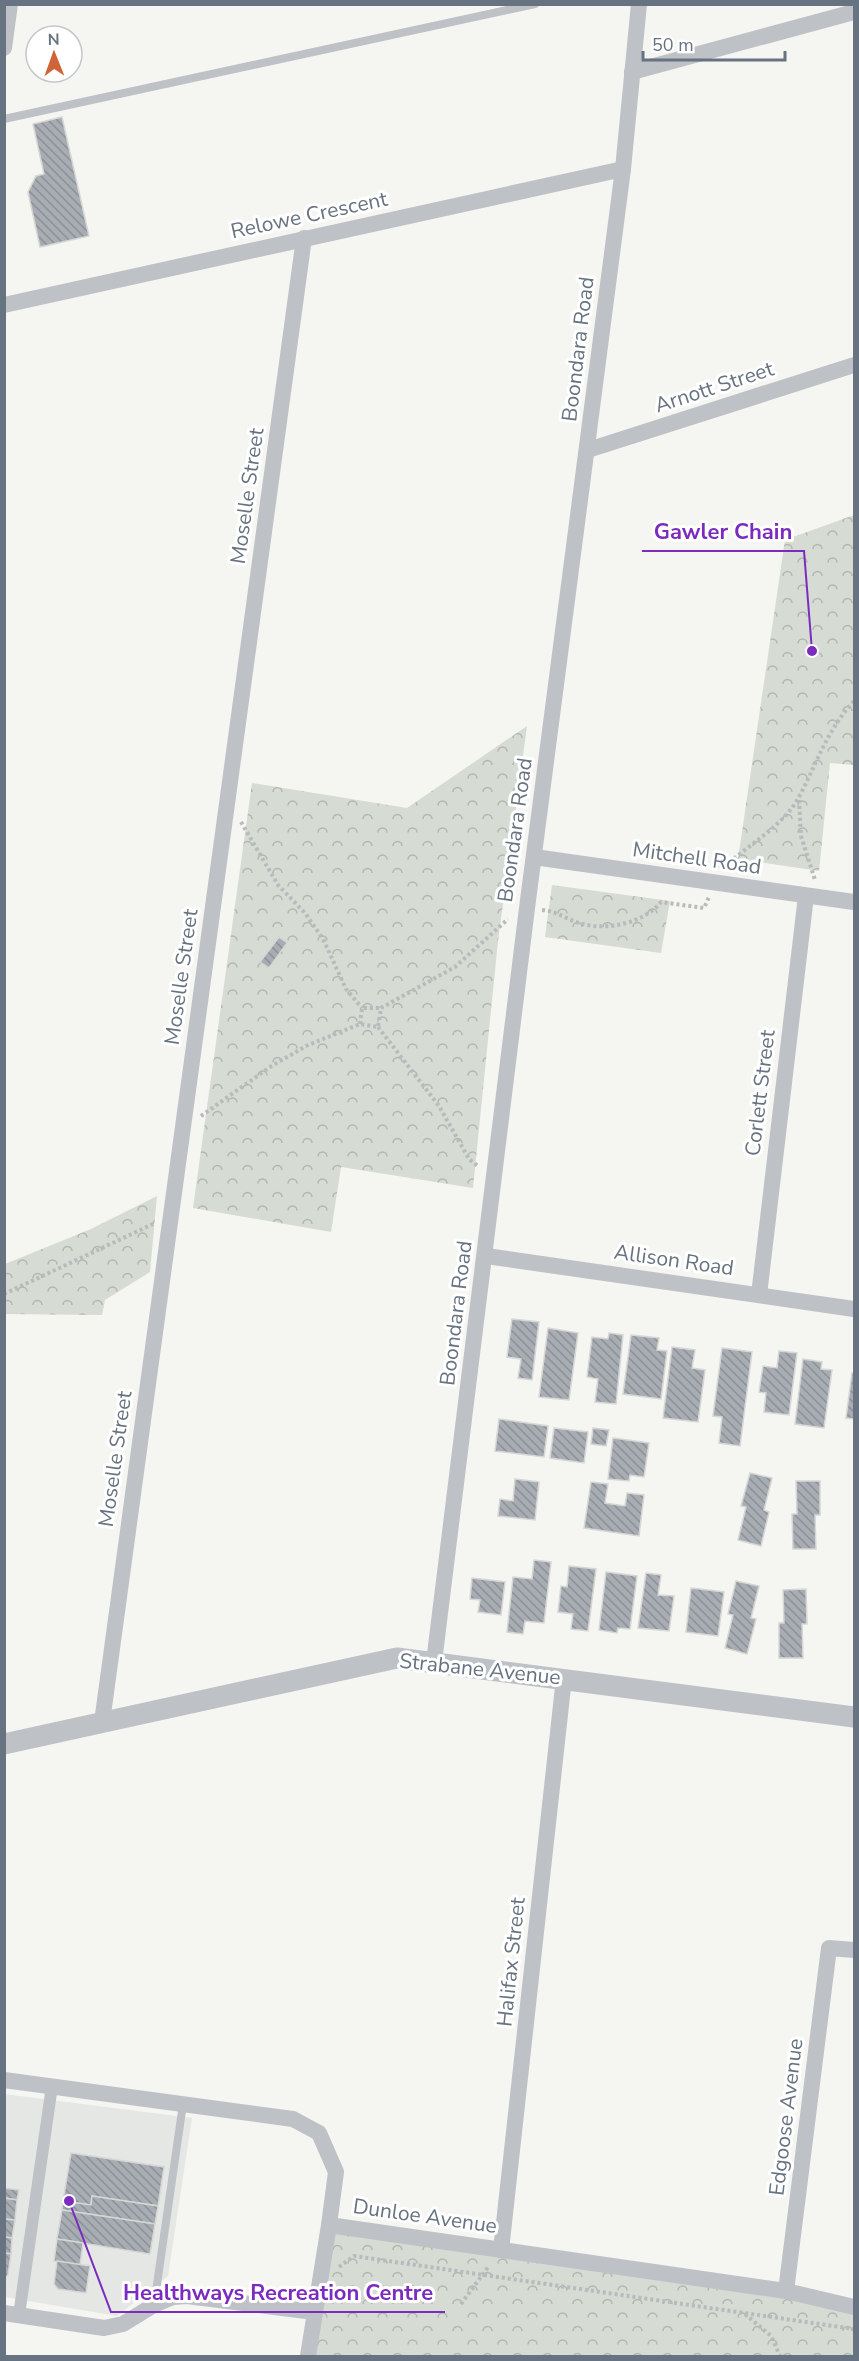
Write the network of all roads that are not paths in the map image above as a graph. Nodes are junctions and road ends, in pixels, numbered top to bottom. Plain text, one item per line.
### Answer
1 (10, 4) edge
2 (535, 4) edge
3 (639, 4) edge
4 (855, 12) edge
5 (4, 48) edge
6 (632, 72) junction
7 (4, 119) edge
8 (623, 169) junction
9 (304, 238) junction
10 (4, 305) edge
11 (855, 365) edge
12 (588, 450) junction
13 (534, 857) junction
14 (813, 897) junction
15 (855, 902) edge
16 (486, 1256) junction
17 (759, 1295) junction
18 (855, 1309) edge
19 (434, 1662) junction
20 (564, 1678) junction
21 (855, 1717) edge
22 (102, 1722) junction
23 (4, 1744) edge
24 (855, 1950) edge
25 (4, 2080) edge
26 (52, 2086) junction
27 (183, 2104) junction
28 (329, 2225) junction
29 (501, 2250) junction
30 (786, 2291) junction
31 (154, 2304) junction
32 (855, 2307) edge
33 (314, 2312) junction
34 (12, 2314) edge
35 (308, 2356) edge

1 - 5 street
2 - 7 lane
3 - 6 street, Boondara Road
4 - 6 street
6 - 8 street, Boondara Road
8 - 9 street, Relowe Crescent
8 - 12 street, Boondara Road
9 - 10 street, Relowe Crescent
9 - 22 street, Moselle Street
11 - 12 street, Arnott Street
12 - 13 street, Boondara Road
13 - 14 street, Mitchell Road
13 - 16 street, Boondara Road
14 - 15 street, Mitchell Road
14 - 17 street, Corlett Street
16 - 17 street, Allison Road
16 - 19 street, Boondara Road
17 - 18 street, Allison Road
19 - 20 street, Strabane Avenue
19 - 22 street, Strabane Avenue
20 - 21 street, Strabane Avenue
20 - 29 street, Halifax Street
22 - 23 street, Strabane Avenue
24 - 30 street, Edgoose Avenue
25 - 26 street, Dunloe Avenue
26 - 27 street, Dunloe Avenue
26 - 34 street
27 - 28 street, Dunloe Avenue
27 - 31 lane
28 - 29 street, Dunloe Avenue
28 - 33 street
29 - 30 street, Dunloe Avenue
30 - 32 street, Dunloe Avenue
31 - 33 street
31 - 34 street
33 - 35 street

